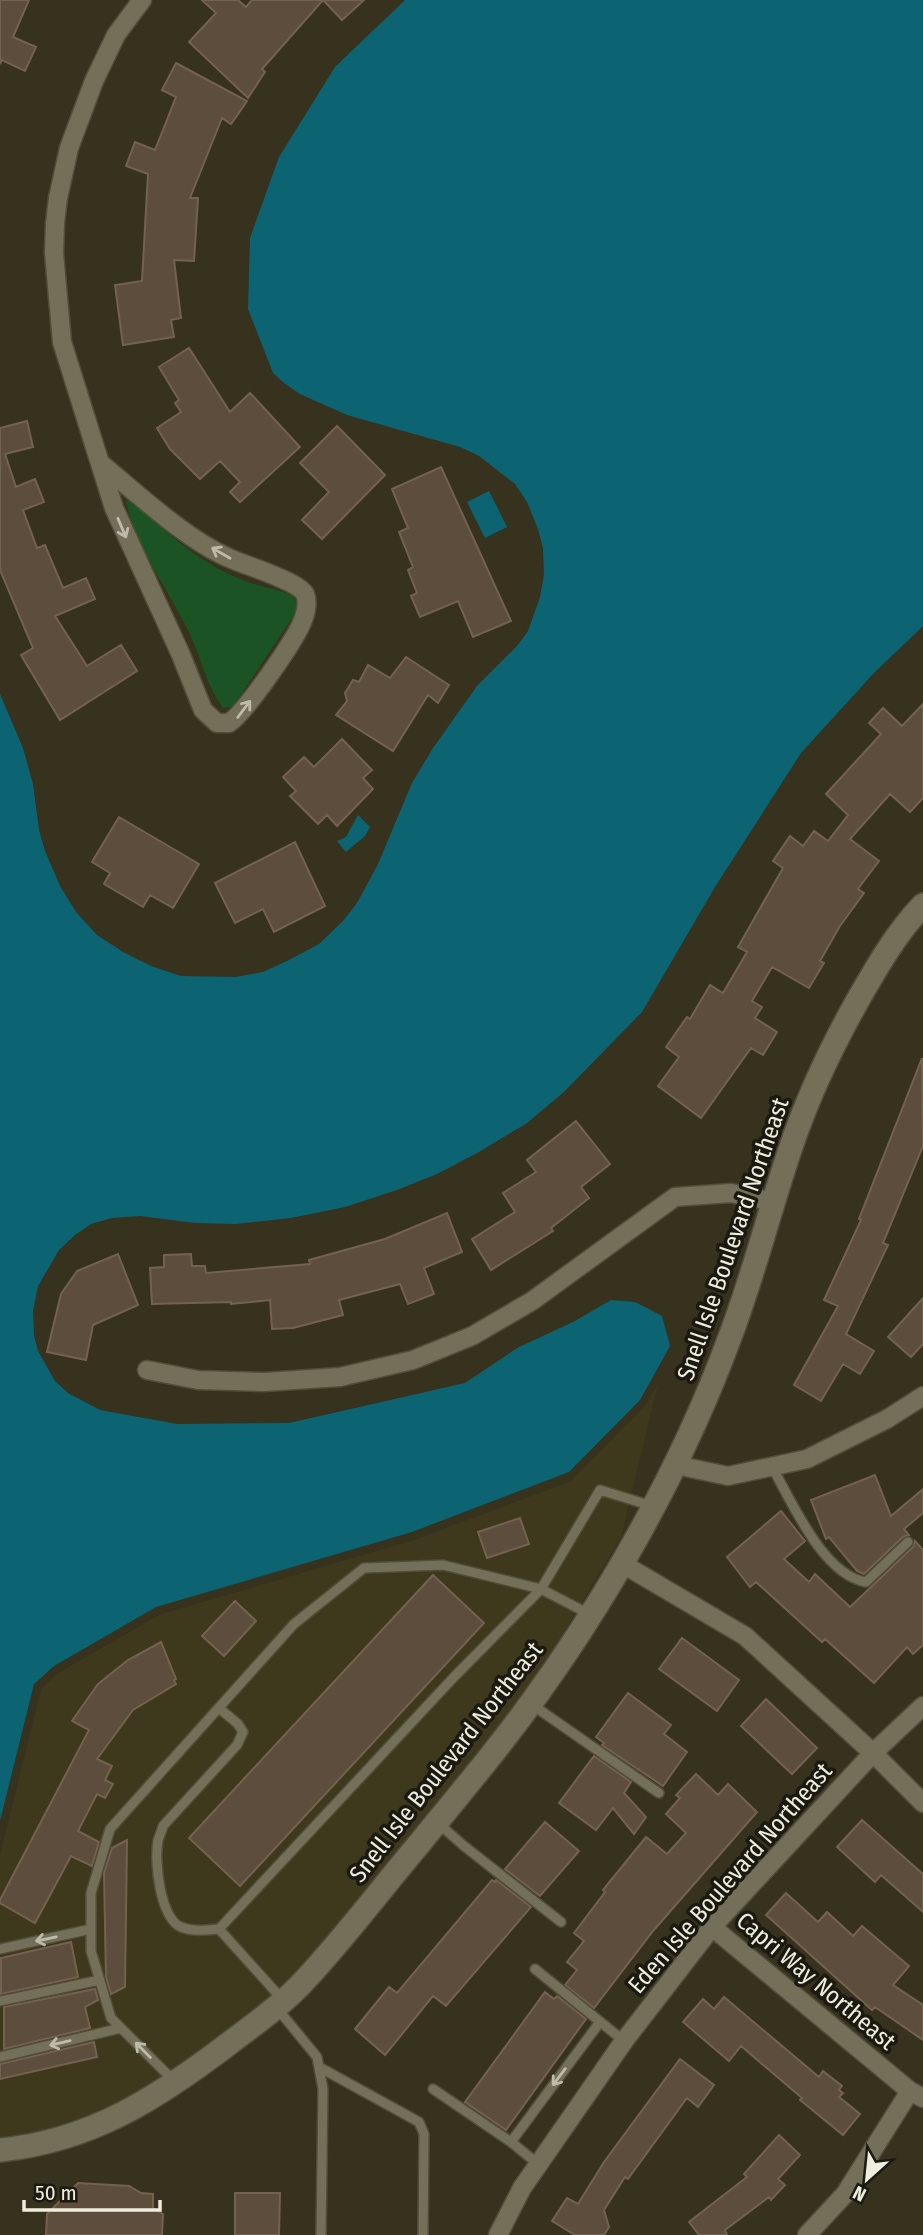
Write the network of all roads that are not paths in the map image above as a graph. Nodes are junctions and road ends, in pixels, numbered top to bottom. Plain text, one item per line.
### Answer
1 (142, 0) edge
2 (100, 463) junction
3 (923, 905) edge
4 (774, 1202) junction
5 (147, 1370) dead end
6 (923, 1396) edge
7 (676, 1465) junction
8 (772, 1467) junction
9 (653, 1506) junction
10 (908, 1542) dead end
11 (621, 1563) junction
12 (541, 1589) junction
13 (589, 1614) junction
14 (530, 1703) junction
15 (923, 1706) edge
16 (219, 1708) junction
17 (873, 1753) junction
18 (659, 1794) dead end
19 (923, 1803) edge
20 (437, 1821) junction
21 (561, 1922) dead end
22 (712, 1927) junction
23 (91, 1929) junction
24 (219, 1929) junction
25 (0, 1949) edge
26 (535, 1969) dead end
27 (100, 1980) junction
28 (0, 2001) edge
29 (279, 2003) junction
30 (600, 2022) junction
31 (121, 2028) junction
32 (624, 2041) junction
33 (0, 2057) edge
34 (319, 2067) junction
35 (175, 2082) junction
36 (433, 2088) dead end
37 (917, 2095) edge
38 (511, 2142) junction
39 (0, 2150) edge
40 (538, 2164) junction
41 (321, 2235) edge
42 (423, 2235) edge
43 (498, 2235) edge
44 (807, 2235) edge

1 - 2 street
2 -> 2 street
3 - 4 street, Snell Isle Boulevard Northeast
4 - 5 street
4 - 7 street, Snell Isle Boulevard Northeast
6 - 8 street
7 - 8 street
7 - 9 street, Snell Isle Boulevard Northeast
8 - 10 lane
9 - 11 street, Snell Isle Boulevard Northeast
9 - 12 lane
11 - 13 street, Snell Isle Boulevard Northeast
11 - 17 street
12 - 13 lane
12 - 16 lane
12 - 24 lane
13 - 14 street, Snell Isle Boulevard Northeast
14 - 18 lane
14 - 20 street, Snell Isle Boulevard Northeast
15 - 17 street, Eden Isle Boulevard Northeast
16 - 23 lane
16 - 24 lane
17 - 19 street
17 - 22 street, Eden Isle Boulevard Northeast
20 - 21 lane
20 - 29 street, Snell Isle Boulevard Northeast
22 - 32 street, Eden Isle Boulevard Northeast
22 - 37 street, Capri Way Northeast
23 -> 25 lane
23 - 27 lane
24 - 29 lane
26 - 30 lane
27 - 28 lane
27 - 31 lane
29 - 34 lane
29 - 35 street, Snell Isle Boulevard Northeast
30 - 32 lane
30 -> 38 lane
31 -> 33 lane
35 -> 31 lane
32 - 40 street, Eden Isle Boulevard Northeast
34 - 41 lane
34 - 42 lane
35 - 39 street, Snell Isle Boulevard Northeast
36 - 38 lane
37 - 44 street
38 - 40 lane
40 - 43 street, Eden Isle Boulevard Northeast

